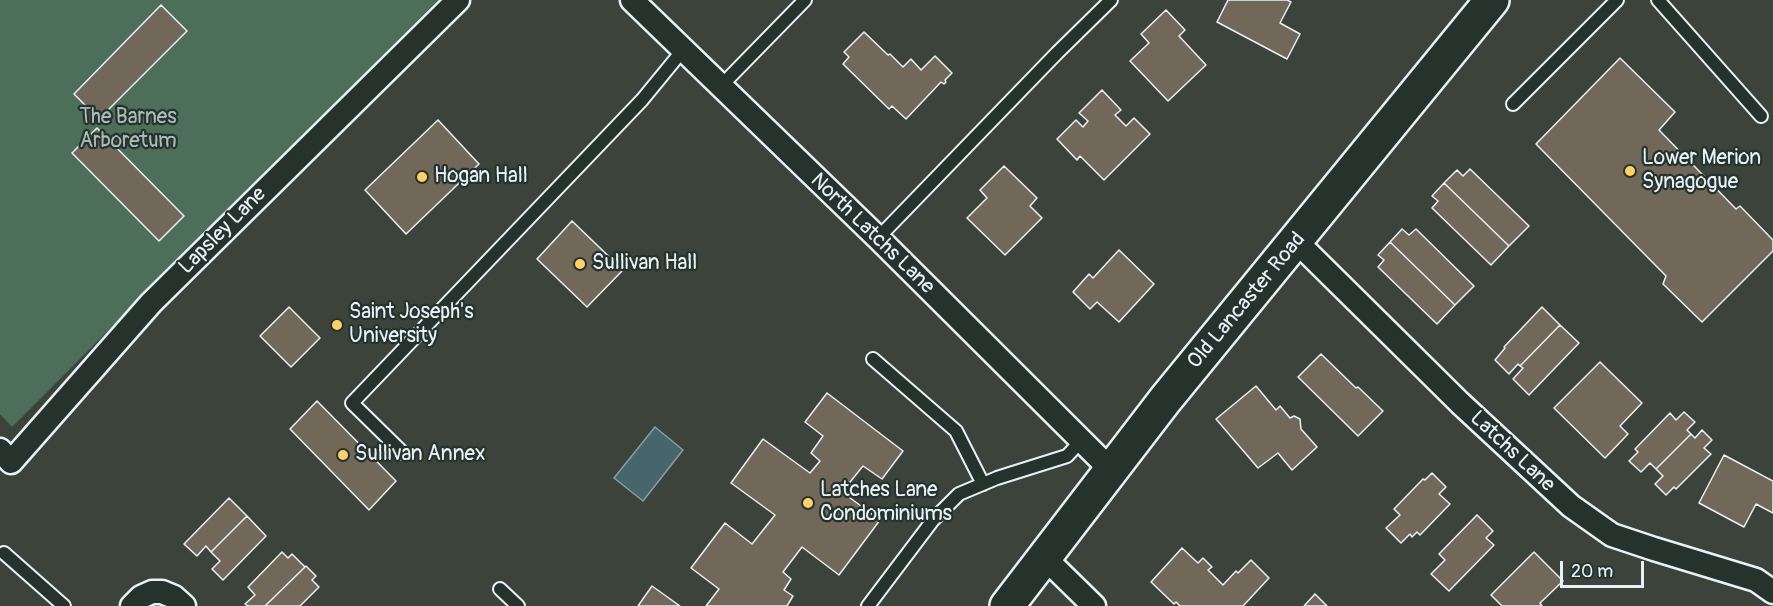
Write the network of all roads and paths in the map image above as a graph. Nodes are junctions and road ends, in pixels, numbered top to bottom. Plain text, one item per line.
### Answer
1 (458, 0) edge
2 (632, 0) edge
3 (805, 0) edge
4 (1111, 0) edge
5 (1617, 0) edge
6 (1658, 0) edge
7 (1487, 2) edge
8 (683, 50) junction
9 (721, 86) junction
10 (1513, 104) dead end
11 (1761, 116) dead end
12 (878, 238) junction
13 (1296, 241) junction
14 (873, 359) dead end
15 (1082, 441) junction
16 (0, 450) edge
17 (403, 453) dead end
18 (1111, 470) junction
19 (983, 484) junction
20 (1, 552) edge
21 (1044, 557) junction
22 (501, 589) dead end
23 (1773, 592) edge
24 (64, 606) edge
25 (132, 606) edge
26 (184, 606) edge
27 (518, 606) edge
28 (868, 606) edge
29 (1007, 606) edge
30 (1094, 606) edge

1 - 16 street, Lapsley Lane
2 - 8 street, North Latchs Lane
3 - 9 lane
4 - 12 lane
5 - 10 lane
6 - 11 lane
7 - 13 main road, Old Lancaster Road
8 - 9 street, North Latchs Lane
8 - 17 lane
9 - 12 street, North Latchs Lane
12 - 15 street, North Latchs Lane
13 - 18 main road, Old Lancaster Road
13 - 23 street, Latchs Lane
14 - 19 lane
15 - 18 street, North Latchs Lane
15 - 19 lane
18 - 21 main road, Old Lancaster Road
19 - 28 lane
20 - 24 lane
21 - 29 main road, Old Lancaster Road
21 - 30 street
22 - 27 lane
25 - 26 street

